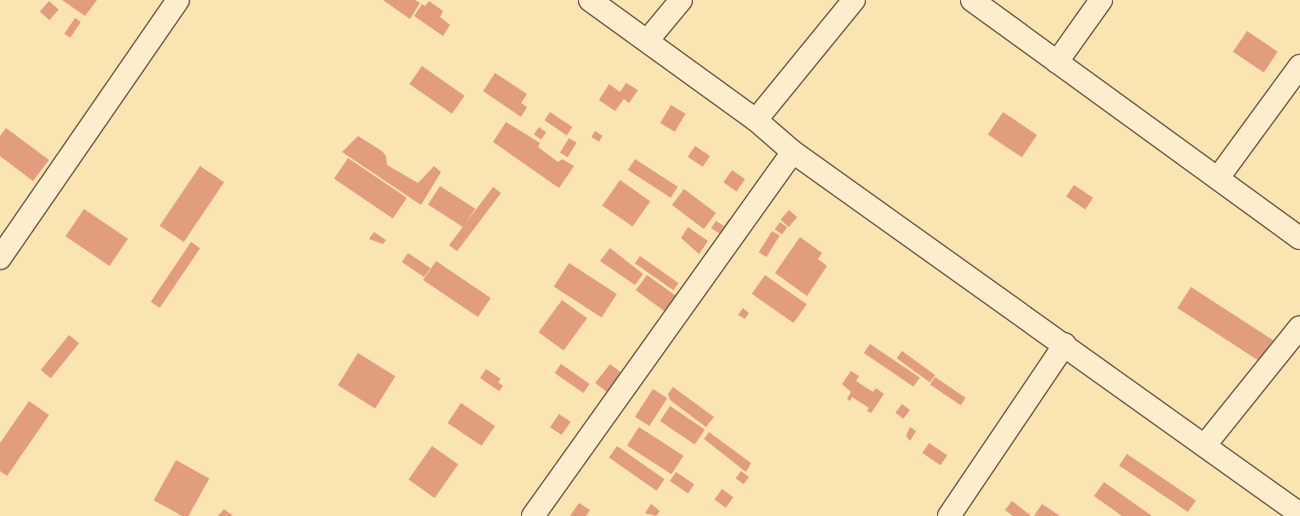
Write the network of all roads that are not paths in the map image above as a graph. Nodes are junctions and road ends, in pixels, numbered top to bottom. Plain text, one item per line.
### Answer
1 (178, 0) edge
2 (590, 0) edge
3 (681, 0) edge
4 (854, 0) edge
5 (972, 0) edge
6 (1101, 0) edge
7 (647, 41) junction
8 (1057, 62) junction
9 (1300, 66) edge
10 (756, 120) junction
11 (793, 152) junction
12 (1218, 178) junction
13 (1300, 238) edge
14 (0, 258) edge
15 (1300, 326) edge
16 (1064, 344) junction
17 (1205, 445) junction
18 (1300, 514) edge
19 (533, 516) edge
20 (949, 516) edge

1 - 14 street
2 - 7 street
3 - 7 street
4 - 10 street
5 - 8 street
6 - 8 street
7 - 10 street
8 - 12 street
9 - 12 street
10 - 11 street
11 - 16 street
11 - 19 street
12 - 13 street
15 - 17 street
16 - 17 street
16 - 20 street
17 - 18 street

